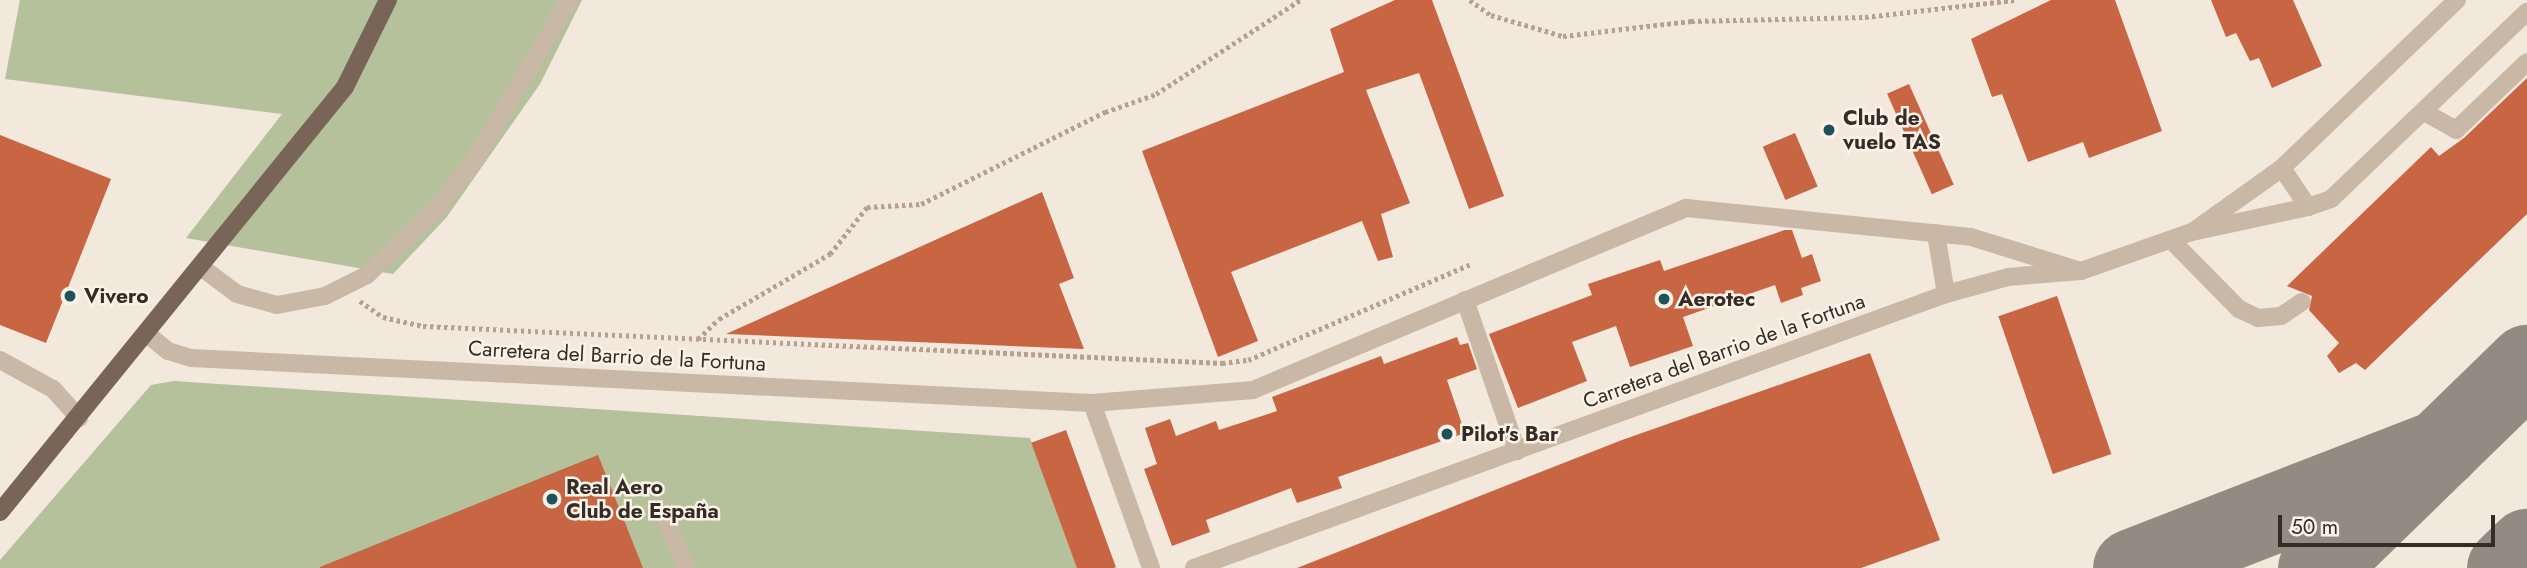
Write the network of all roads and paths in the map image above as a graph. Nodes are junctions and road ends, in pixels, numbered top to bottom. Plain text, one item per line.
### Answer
1 (388, 0) edge
2 (569, 0) edge
3 (1300, 0) edge
4 (1470, 0) edge
5 (2014, 0) edge
6 (2457, 0) edge
7 (2526, 14) edge
8 (2527, 62) edge
9 (2424, 112) junction
10 (2282, 168) junction
11 (2308, 207) junction
12 (2192, 232) junction
13 (1936, 233) junction
14 (2171, 240) junction
15 (2011, 249) junction
16 (1469, 265) dead end
17 (201, 267) junction
18 (2081, 271) junction
19 (2008, 277) junction
20 (347, 288) junction
21 (1946, 294) junction
22 (1465, 300) junction
23 (2302, 302) dead end
24 (147, 334) junction
25 (698, 340) junction
26 (0, 360) edge
27 (1092, 402) junction
28 (79, 418) junction
29 (1517, 451) junction
30 (662, 510) dead end
31 (0, 512) edge
32 (686, 568) edge
33 (1152, 568) edge
34 (1194, 568) edge

1 - 17 main road
2 - 20 street
3 - 25 path
4 - 5 path
6 - 10 street, Carretera del Barrio de la Fortuna
7 - 9 street, Carretera del Barrio de la Fortuna
8 - 9 street
9 - 11 street, Carretera del Barrio de la Fortuna
10 - 11 street
10 - 12 street, Carretera del Barrio de la Fortuna
11 - 12 street, Carretera del Barrio de la Fortuna
12 - 14 street, Carretera del Barrio de la Fortuna
13 - 15 street, Carretera del Barrio de la Fortuna
13 - 21 street
13 - 22 street, Carretera del Barrio de la Fortuna
14 - 18 street, Carretera del Barrio de la Fortuna
14 - 23 street
15 - 18 street, Carretera del Barrio de la Fortuna
15 - 19 street
16 - 25 path
17 - 20 street
17 - 24 main road
18 - 19 street, Carretera del Barrio de la Fortuna
19 - 21 street, Carretera del Barrio de la Fortuna
20 - 25 path
21 - 29 street, Carretera del Barrio de la Fortuna
22 - 27 street, Carretera del Barrio de la Fortuna
22 - 29 street
24 - 27 street, Carretera del Barrio de la Fortuna
24 - 28 main road
26 - 28 street
27 - 33 street
28 - 31 main road
29 - 34 street, Carretera del Barrio de la Fortuna
30 - 32 street

